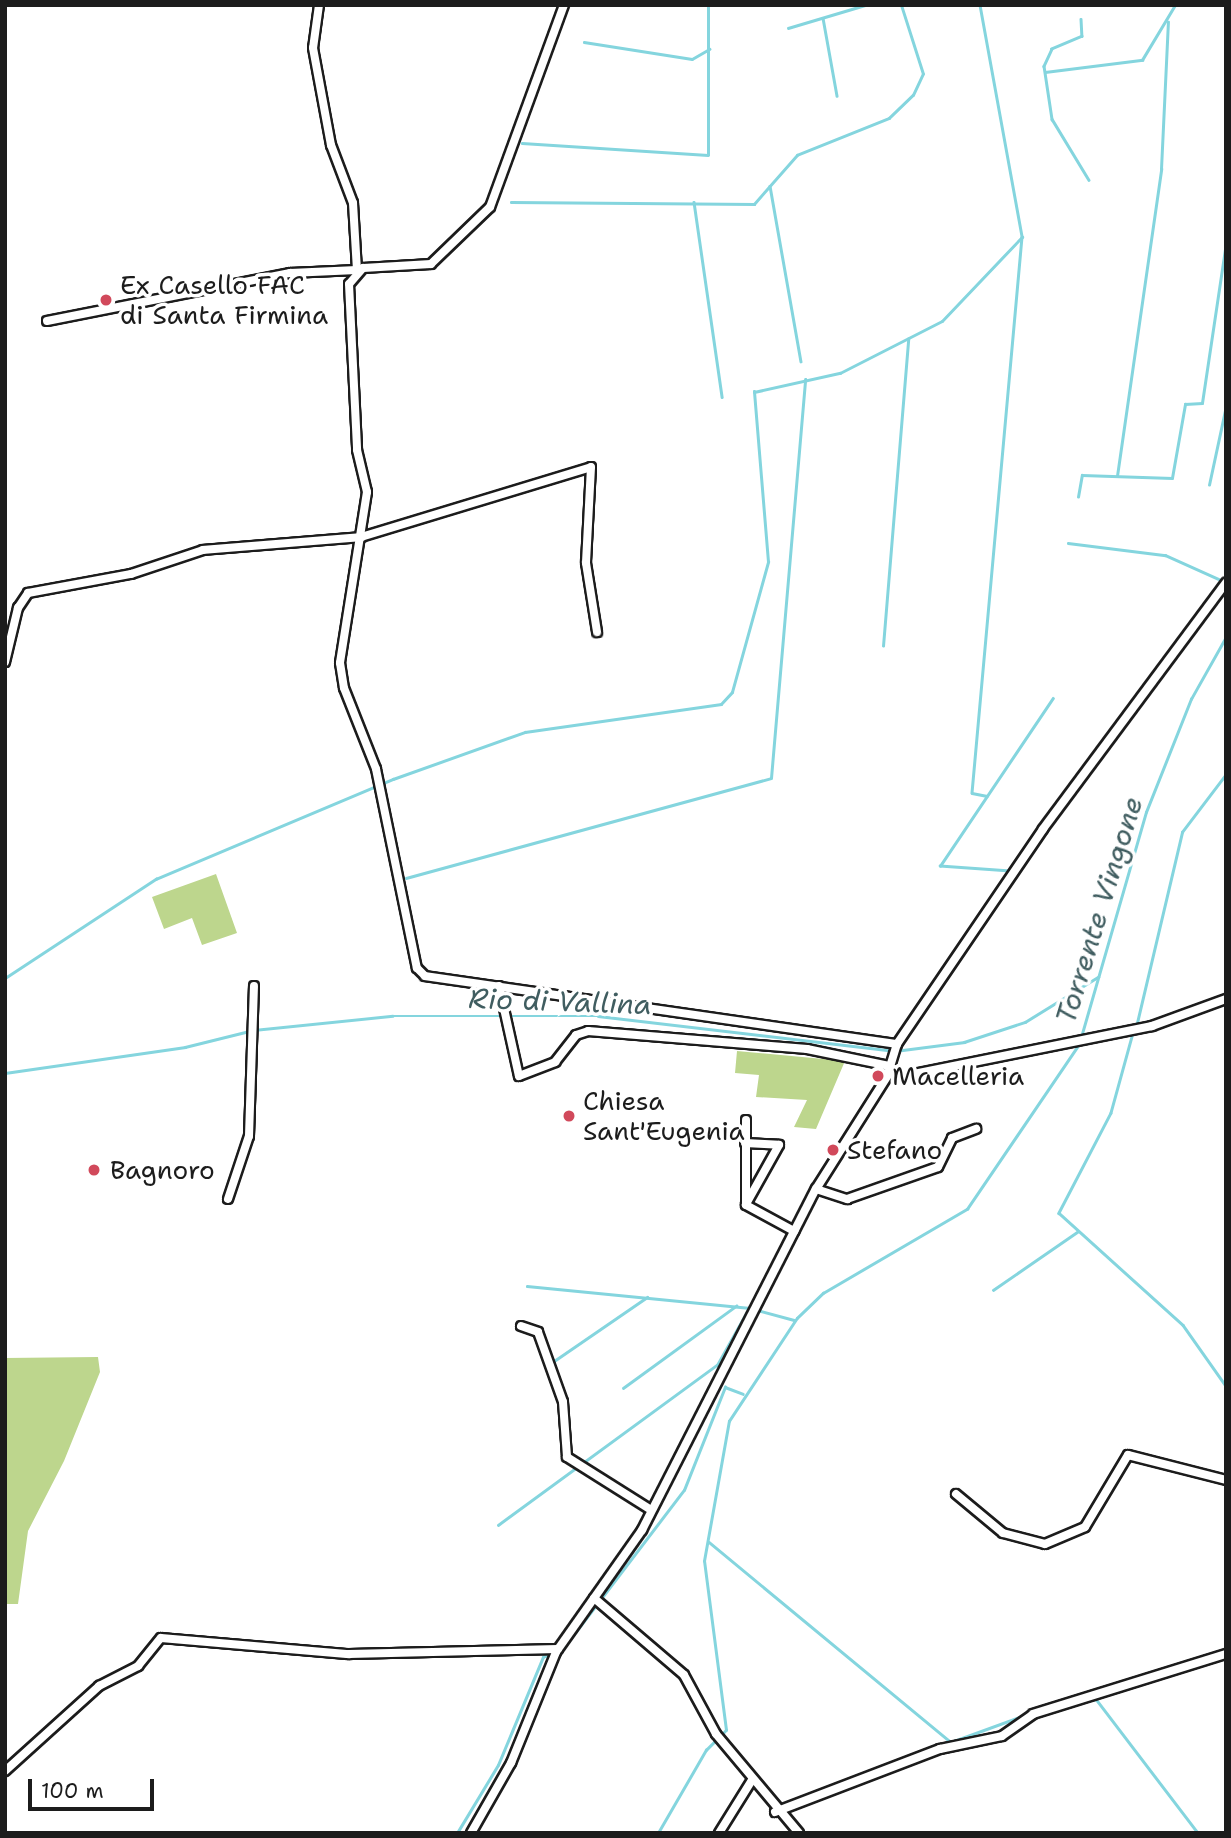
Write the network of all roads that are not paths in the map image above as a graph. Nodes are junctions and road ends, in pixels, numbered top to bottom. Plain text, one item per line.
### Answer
1 (319, 5) edge
2 (564, 5) edge
3 (358, 270) junction
4 (47, 321) dead end
5 (361, 537) junction
6 (1226, 583) edge
7 (597, 632) dead end
8 (5, 662) edge
9 (254, 986) dead end
10 (499, 986) junction
11 (1226, 999) edge
12 (897, 1049) junction
13 (890, 1069) junction
14 (746, 1119) dead end
15 (976, 1129) dead end
16 (745, 1143) junction
17 (816, 1189) junction
18 (228, 1199) dead end
19 (746, 1204) junction
20 (794, 1231) junction
21 (522, 1326) dead end
22 (1226, 1479) edge
23 (956, 1494) dead end
24 (651, 1510) junction
25 (594, 1598) junction
26 (558, 1649) junction
27 (1226, 1654) edge
28 (5, 1771) edge
29 (751, 1780) junction
30 (775, 1811) junction
31 (471, 1833) edge
32 (719, 1833) edge
33 (799, 1833) edge

1 - 3 street
2 - 3 street
3 - 4 street
3 - 5 street
5 - 7 street
5 - 8 street
5 - 10 street
6 - 12 street
9 - 18 street
10 - 12 street
10 - 13 street
11 - 13 street
12 - 13 street
13 - 17 street
14 - 16 street
15 - 17 street
16 - 19 street
16 - 19 street
17 - 20 street
19 - 20 street
20 - 24 street
21 - 24 street
22 - 23 street
24 - 25 street
25 - 26 street
25 - 29 street
26 - 28 street
26 - 31 street
27 - 30 street
29 - 30 street
29 - 32 street
30 - 33 street

